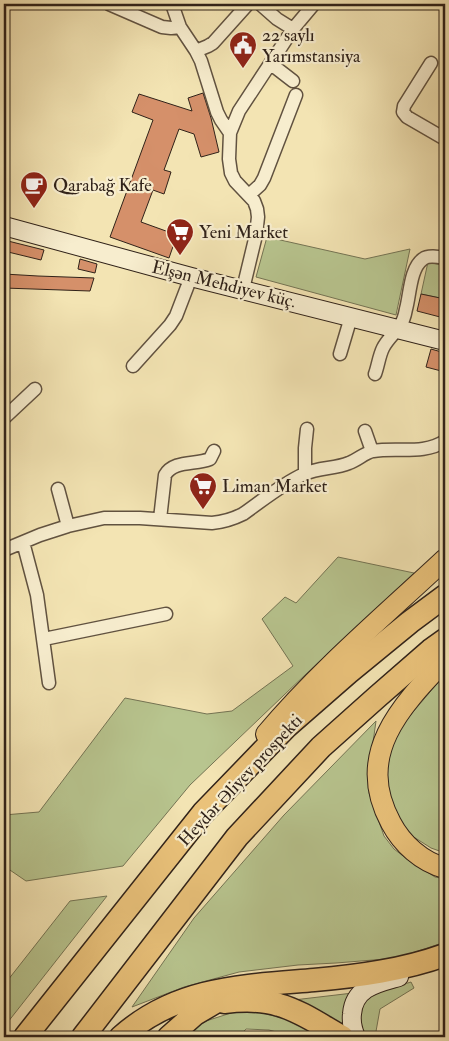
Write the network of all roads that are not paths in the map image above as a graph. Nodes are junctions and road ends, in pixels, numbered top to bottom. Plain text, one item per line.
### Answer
1 (109, 4) edge
2 (172, 4) edge
3 (248, 4) edge
4 (260, 4) edge
5 (314, 4) edge
6 (180, 27) junction
7 (293, 30) junction
8 (196, 51) junction
9 (431, 63) dead end
10 (271, 64) junction
11 (292, 81) dead end
12 (296, 95) dead end
13 (230, 133) junction
14 (445, 139) edge
15 (249, 195) junction
16 (4, 226) edge
17 (445, 258) edge
18 (191, 277) junction
19 (243, 289) junction
20 (351, 317) junction
21 (398, 328) junction
22 (445, 340) edge
23 (340, 354) dead end
24 (133, 366) dead end
25 (375, 374) dead end
26 (35, 389) dead end
27 (4, 418) edge
28 (307, 429) dead end
29 (365, 431) dead end
30 (445, 441) edge
31 (214, 450) dead end
32 (372, 451) junction
33 (305, 474) junction
34 (58, 489) dead end
35 (160, 519) junction
36 (68, 526) junction
37 (23, 542) junction
38 (4, 550) edge
39 (445, 559) edge
40 (445, 596) edge
41 (166, 614) dead end
42 (44, 638) junction
43 (445, 640) edge
44 (445, 660) edge
45 (49, 683) dead end
46 (204, 813) junction
47 (445, 868) edge
48 (445, 955) edge
49 (445, 964) edge
50 (261, 984) junction
51 (208, 1006) junction
52 (25, 1037) edge
53 (83, 1037) edge
54 (121, 1037) edge
55 (169, 1037) edge
56 (342, 1037) edge
57 (356, 1037) edge

1 - 6 street
2 - 6 street
3 - 8 street
4 - 7 street
5 - 7 street
6 - 8 street
7 - 10 street
8 - 13 street
9 - 14 street
10 - 11 street
10 - 13 street
12 - 15 street
13 - 15 street
15 - 19 street
16 - 18 street, Elşən Mehdiyev küç.
17 - 21 street
18 - 19 street, Elşən Mehdiyev küç.
18 - 24 street
19 - 20 street, Elşən Mehdiyev küç.
20 - 21 street, Elşən Mehdiyev küç.
20 - 23 street
21 - 22 street, Elşən Mehdiyev küç.
21 - 25 street
26 - 27 street
28 - 33 street
29 - 32 street
30 - 32 street
31 - 35 street
32 - 33 street
33 - 35 street
34 - 36 street
35 - 36 street
36 - 37 street
37 - 38 street
37 - 42 street
39 - 46 main road
40 - 46 highway, Heydər Əliyev prospekti
41 - 42 street
42 - 45 street
43 - 53 highway, Heydər Əliyev prospekti
44 - 47 main road
46 - 52 highway, Heydər Əliyev prospekti
48 - 50 highway
49 - 57 street
50 - 51 highway
50 - 54 highway
51 - 55 highway
51 - 56 highway

